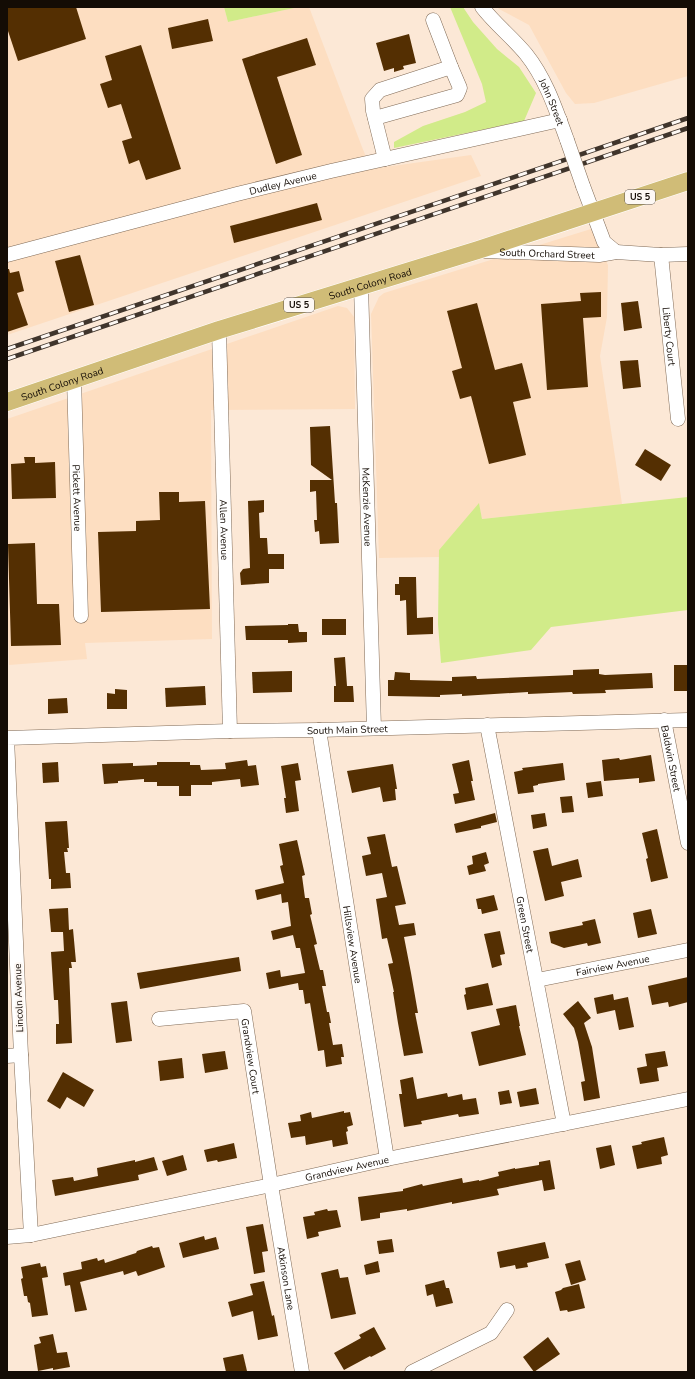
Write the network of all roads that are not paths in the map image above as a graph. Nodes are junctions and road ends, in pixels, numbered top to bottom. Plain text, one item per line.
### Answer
1 (482, 7) edge
2 (433, 20) dead end
3 (451, 67) junction
4 (375, 118) junction
5 (560, 120) junction
6 (385, 159) junction
7 (688, 181) edge
8 (592, 213) junction
9 (478, 250) junction
10 (616, 252) junction
11 (688, 254) edge
12 (7, 255) edge
13 (660, 255) junction
14 (361, 286) junction
15 (219, 330) junction
16 (74, 379) junction
17 (7, 402) edge
18 (678, 419) dead end
19 (81, 616) dead end
20 (664, 720) junction
21 (688, 720) edge
22 (487, 725) junction
23 (374, 728) junction
24 (230, 730) junction
25 (319, 730) junction
26 (7, 738) edge
27 (688, 843) edge
28 (688, 950) edge
29 (537, 980) junction
30 (159, 1019) dead end
31 (14, 1056) edge
32 (688, 1099) edge
33 (564, 1124) junction
34 (386, 1159) junction
35 (271, 1185) junction
36 (30, 1235) junction
37 (7, 1238) edge
38 (507, 1310) dead end
39 (302, 1372) edge
40 (412, 1372) edge

1 - 5 street, John Street
2 - 3 street
3 - 4 street
3 - 4 street
4 - 6 street
5 - 6 street, Dudley Avenue
5 - 8 street, John Street, bridge
6 - 12 street, Dudley Avenue
7 - 8 main road, South Colony Road / US 5
8 - 9 main road, South Colony Road / US 5
8 - 10 street, South Orchard Street
9 - 10 street, South Orchard Street
9 - 14 main road, South Colony Road / US 5
10 - 13 street, South Orchard Street
11 - 13 street, South Orchard Street
13 - 18 street, Liberty Court
14 - 15 main road, South Colony Road / US 5
14 - 23 street, McKenzie Avenue
15 - 16 main road, South Colony Road / US 5
15 - 24 street, Allen Avenue
16 - 17 main road, South Colony Road / US 5
16 - 19 street, Pickett Avenue
20 - 21 street, South Main Street
20 - 22 street, South Main Street
20 - 27 street, Baldwin Street
22 - 23 street, South Main Street
22 - 29 street, Green Street
23 - 25 street, South Main Street
24 - 25 street, South Main Street
24 - 26 street, South Main Street
25 - 34 street, Hillsview Avenue
26 - 31 street, Lincoln Avenue
28 - 29 street, Fairview Avenue
29 - 33 street, Green Street
30 - 35 street, Grandview Court
31 - 36 street, Lincoln Avenue
32 - 33 street, Grandview Avenue
33 - 34 street, Grandview Avenue
34 - 35 street, Grandview Avenue
35 - 36 street, Grandview Avenue
35 - 39 street, Atkinson Lane
36 - 37 street, Grandview Avenue
38 - 40 street

